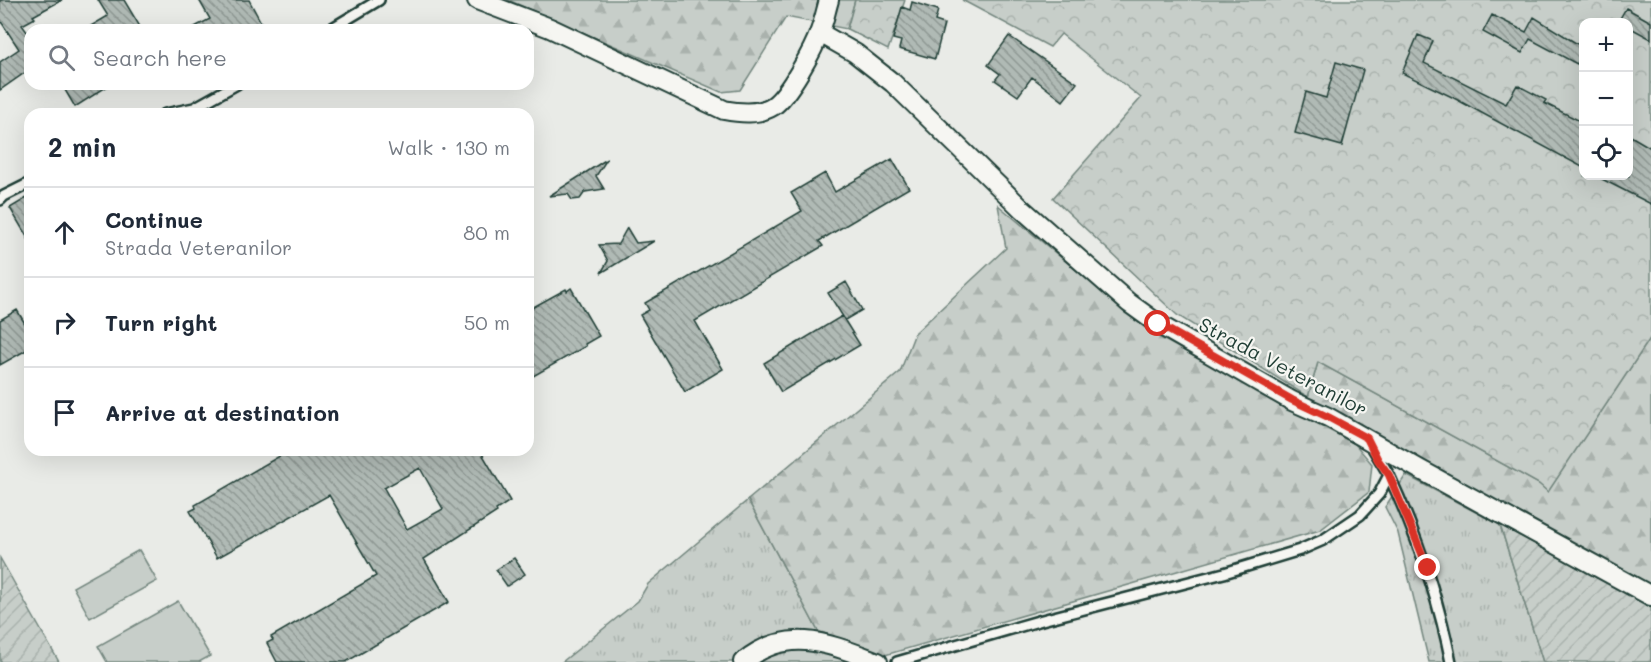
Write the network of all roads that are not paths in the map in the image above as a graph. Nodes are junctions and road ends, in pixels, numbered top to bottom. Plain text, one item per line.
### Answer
1 (379, 0) edge
2 (477, 0) edge
3 (829, 0) edge
4 (339, 24) edge
5 (820, 33) junction
6 (226, 90) edge
7 (194, 108) edge
8 (24, 186) edge
9 (0, 201) edge
10 (1367, 438) junction
11 (1389, 475) junction
12 (1651, 596) edge
13 (743, 662) edge
14 (878, 662) edge
15 (897, 662) edge
16 (1451, 662) edge

1 - 4 lane
2 - 5 street
3 - 5 street
5 - 10 street, Strada Veteranilor
6 - 7 lane
8 - 9 lane
10 - 11 lane
10 - 12 street, Strada Veteranilor
11 - 15 lane
11 - 16 lane
13 - 14 street

